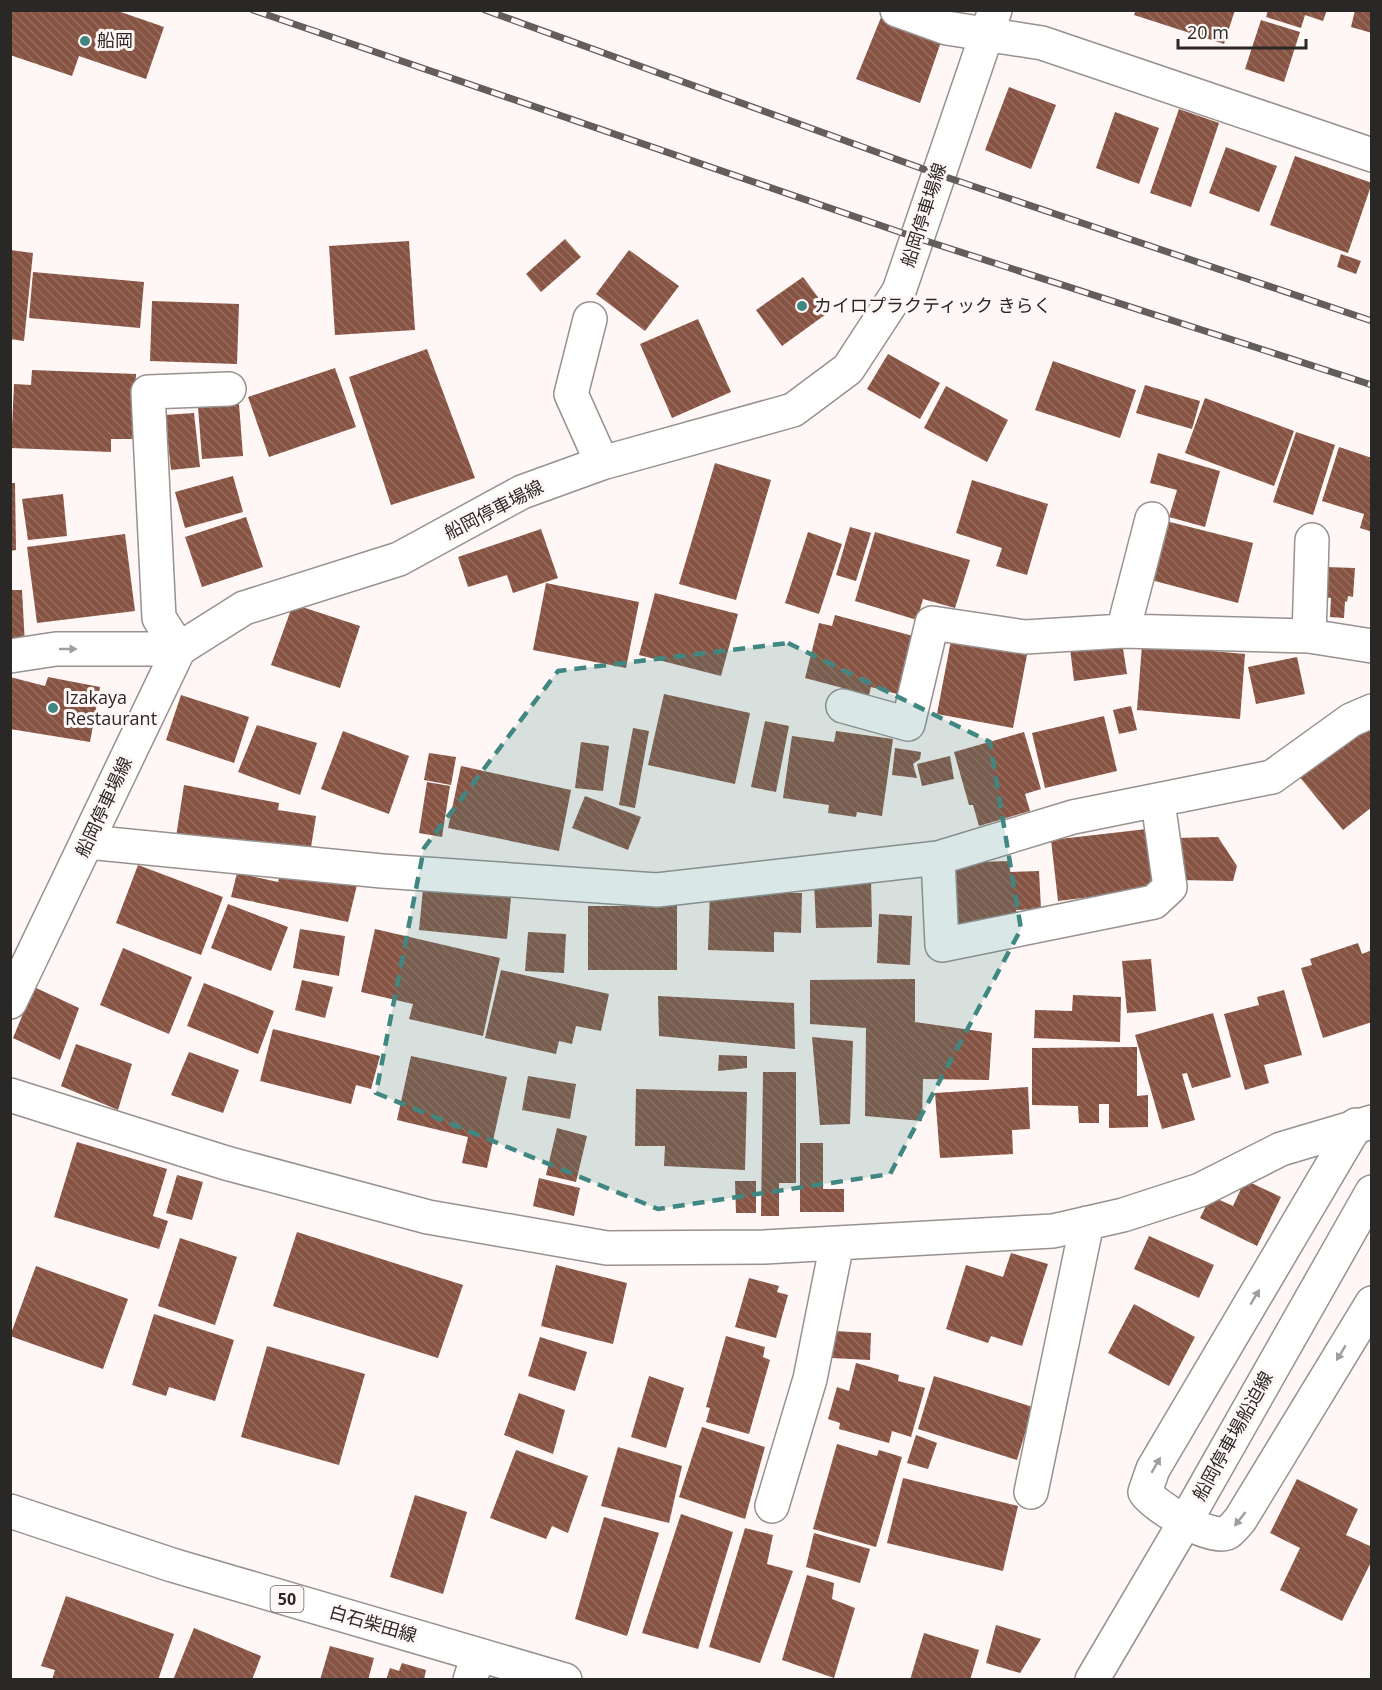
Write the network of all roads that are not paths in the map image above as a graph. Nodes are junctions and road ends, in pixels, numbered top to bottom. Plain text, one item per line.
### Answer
1 (897, 10) edge
2 (991, 22) edge
3 (1371, 155) edge
4 (590, 319) dead end
5 (229, 389) dead end
6 (602, 463) junction
7 (1152, 519) dead end
8 (1312, 540) dead end
9 (1123, 631) junction
10 (1309, 636) junction
11 (1371, 646) edge
12 (179, 650) junction
13 (10, 656) edge
14 (843, 706) dead end
15 (1371, 711) edge
16 (1158, 802) junction
17 (88, 842) junction
18 (938, 858) junction
19 (10, 1002) edge
20 (10, 1095) edge
21 (1366, 1116) edge
22 (1371, 1192) edge
23 (1087, 1223) junction
24 (837, 1243) junction
25 (1371, 1303) edge
26 (1031, 1492) dead end
27 (772, 1506) dead end
28 (10, 1511) edge
29 (1185, 1522) junction
30 (474, 1667) edge
31 (565, 1680) edge
32 (1092, 1680) edge

1 - 2 street
2 - 3 street
2 - 6 street, 船岡停車場線
4 - 6 street
5 - 12 street
6 - 12 street, 船岡停車場線
7 - 9 street
8 - 10 street
9 - 10 street
9 - 14 street
10 - 11 street
13 -> 12 street
12 - 17 street, 船岡停車場線
15 - 16 street
16 - 18 street
16 - 18 street
17 - 18 street
17 - 19 street, 船岡停車場線
20 - 24 street
21 - 23 street
29 -> 21 street
22 - 29 street, 船岡停車場船迫線
23 - 24 street
23 - 26 street
24 - 27 street
25 -> 29 street
28 - 30 street, 白石柴田線 / 50
29 - 32 street, 船岡停車場船迫線
30 - 31 street, 白石柴田線 / 50

